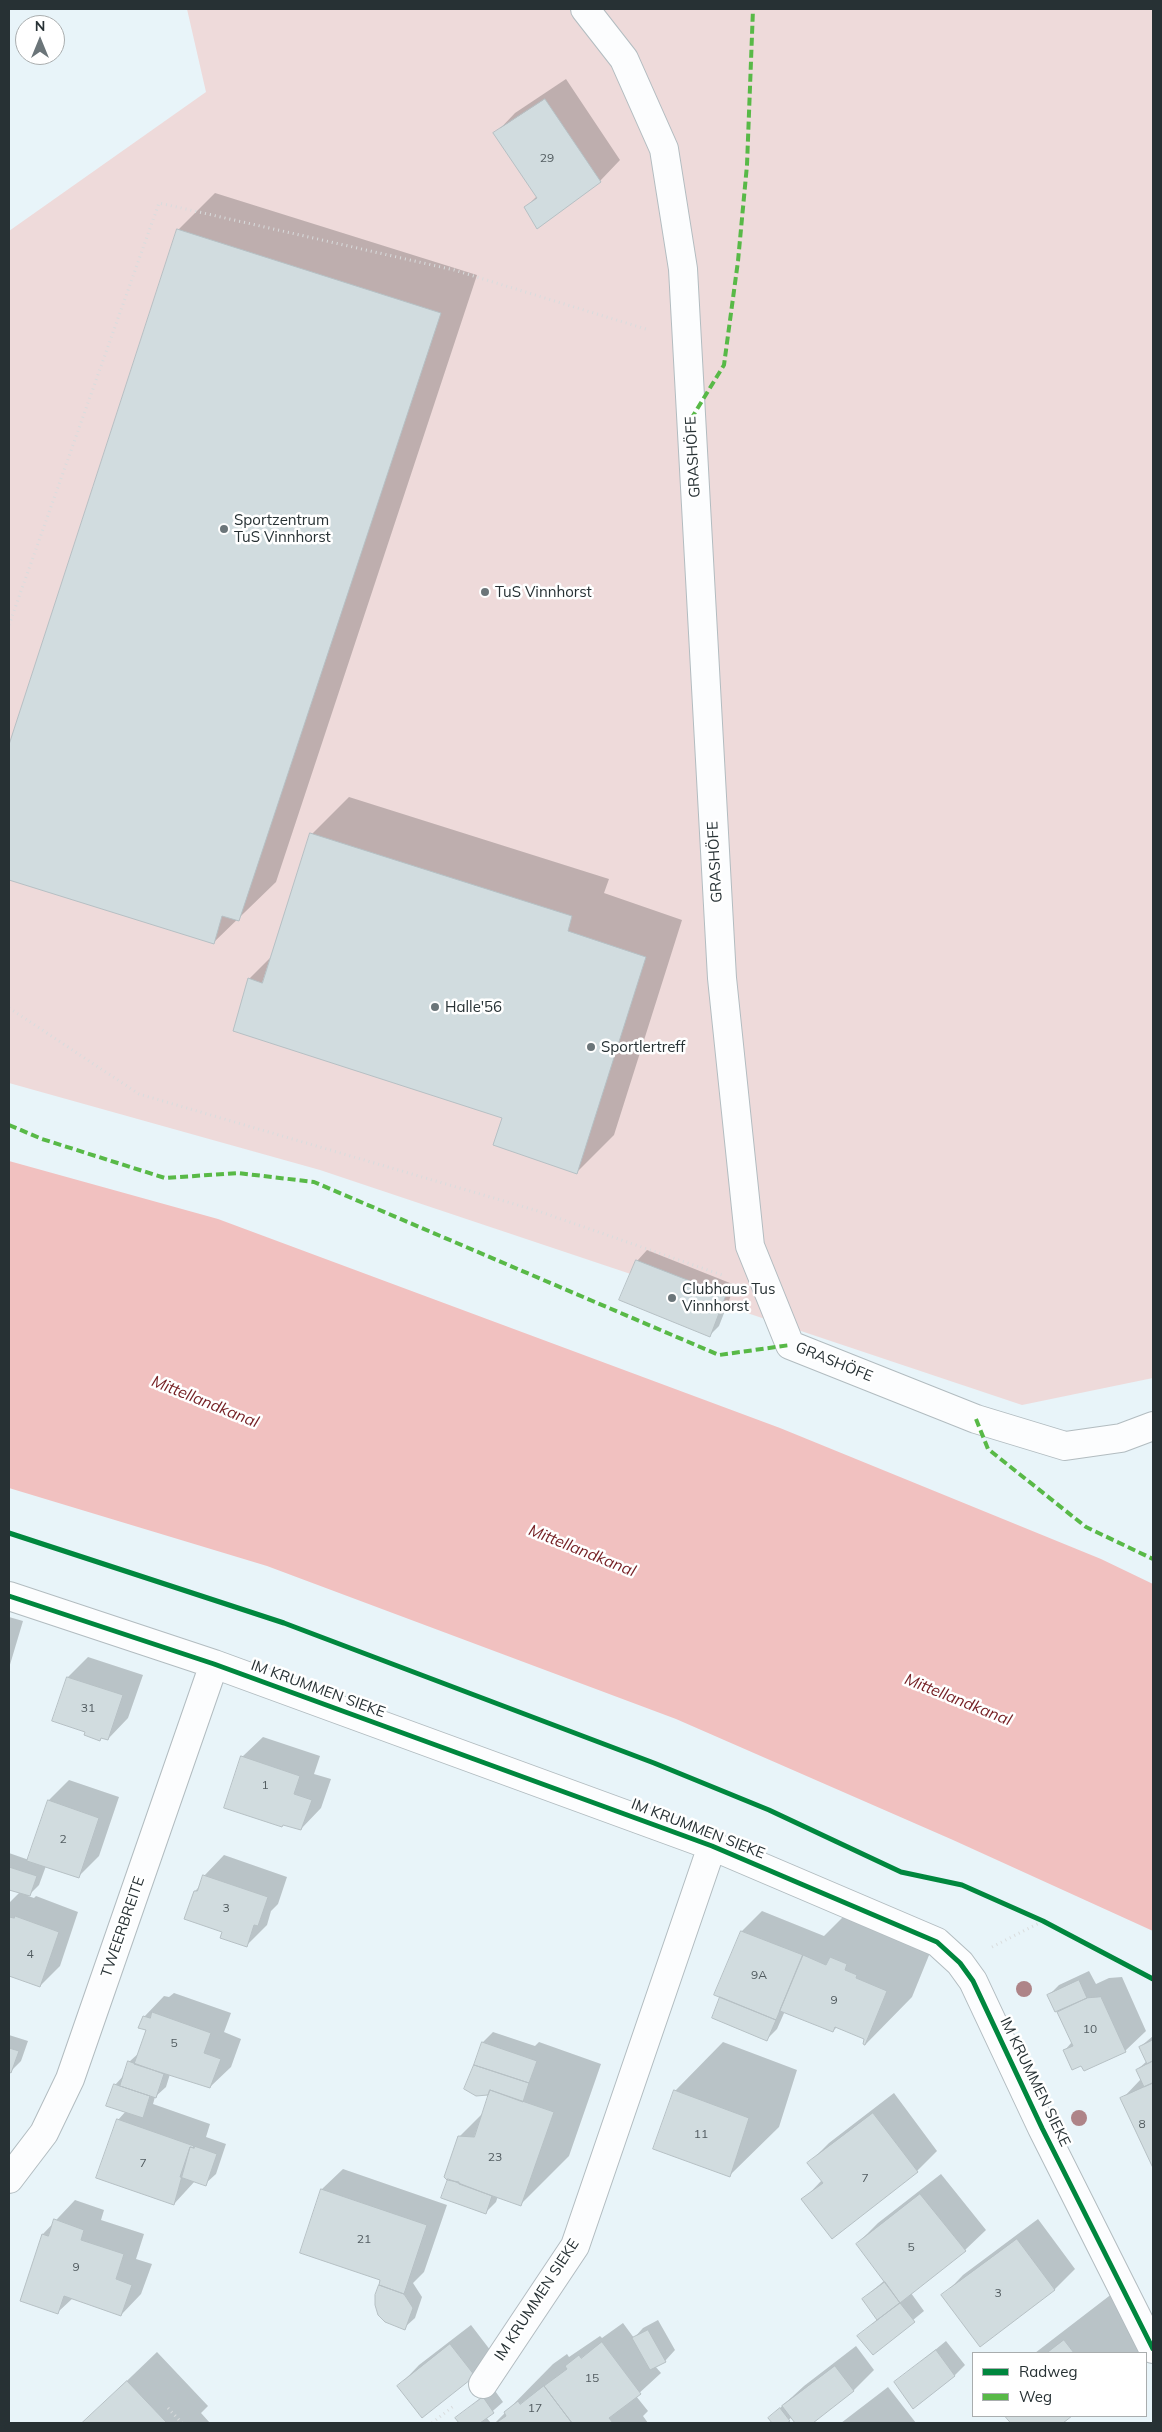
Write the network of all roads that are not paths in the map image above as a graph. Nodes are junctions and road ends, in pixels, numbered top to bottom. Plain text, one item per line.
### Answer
1 (585, 9) edge
2 (1153, 1426) edge
3 (9, 1596) edge
4 (214, 1664) junction
5 (712, 1846) junction
6 (9, 2179) edge
7 (1153, 2349) edge
8 (483, 2384) dead end

1 - 2 street, GRASHÖFE
3 - 4 street, IM KRUMMEN SIEKE
4 - 5 street, IM KRUMMEN SIEKE
4 - 6 street, TWEERBREITE
5 - 7 street, IM KRUMMEN SIEKE
5 - 8 street, IM KRUMMEN SIEKE

